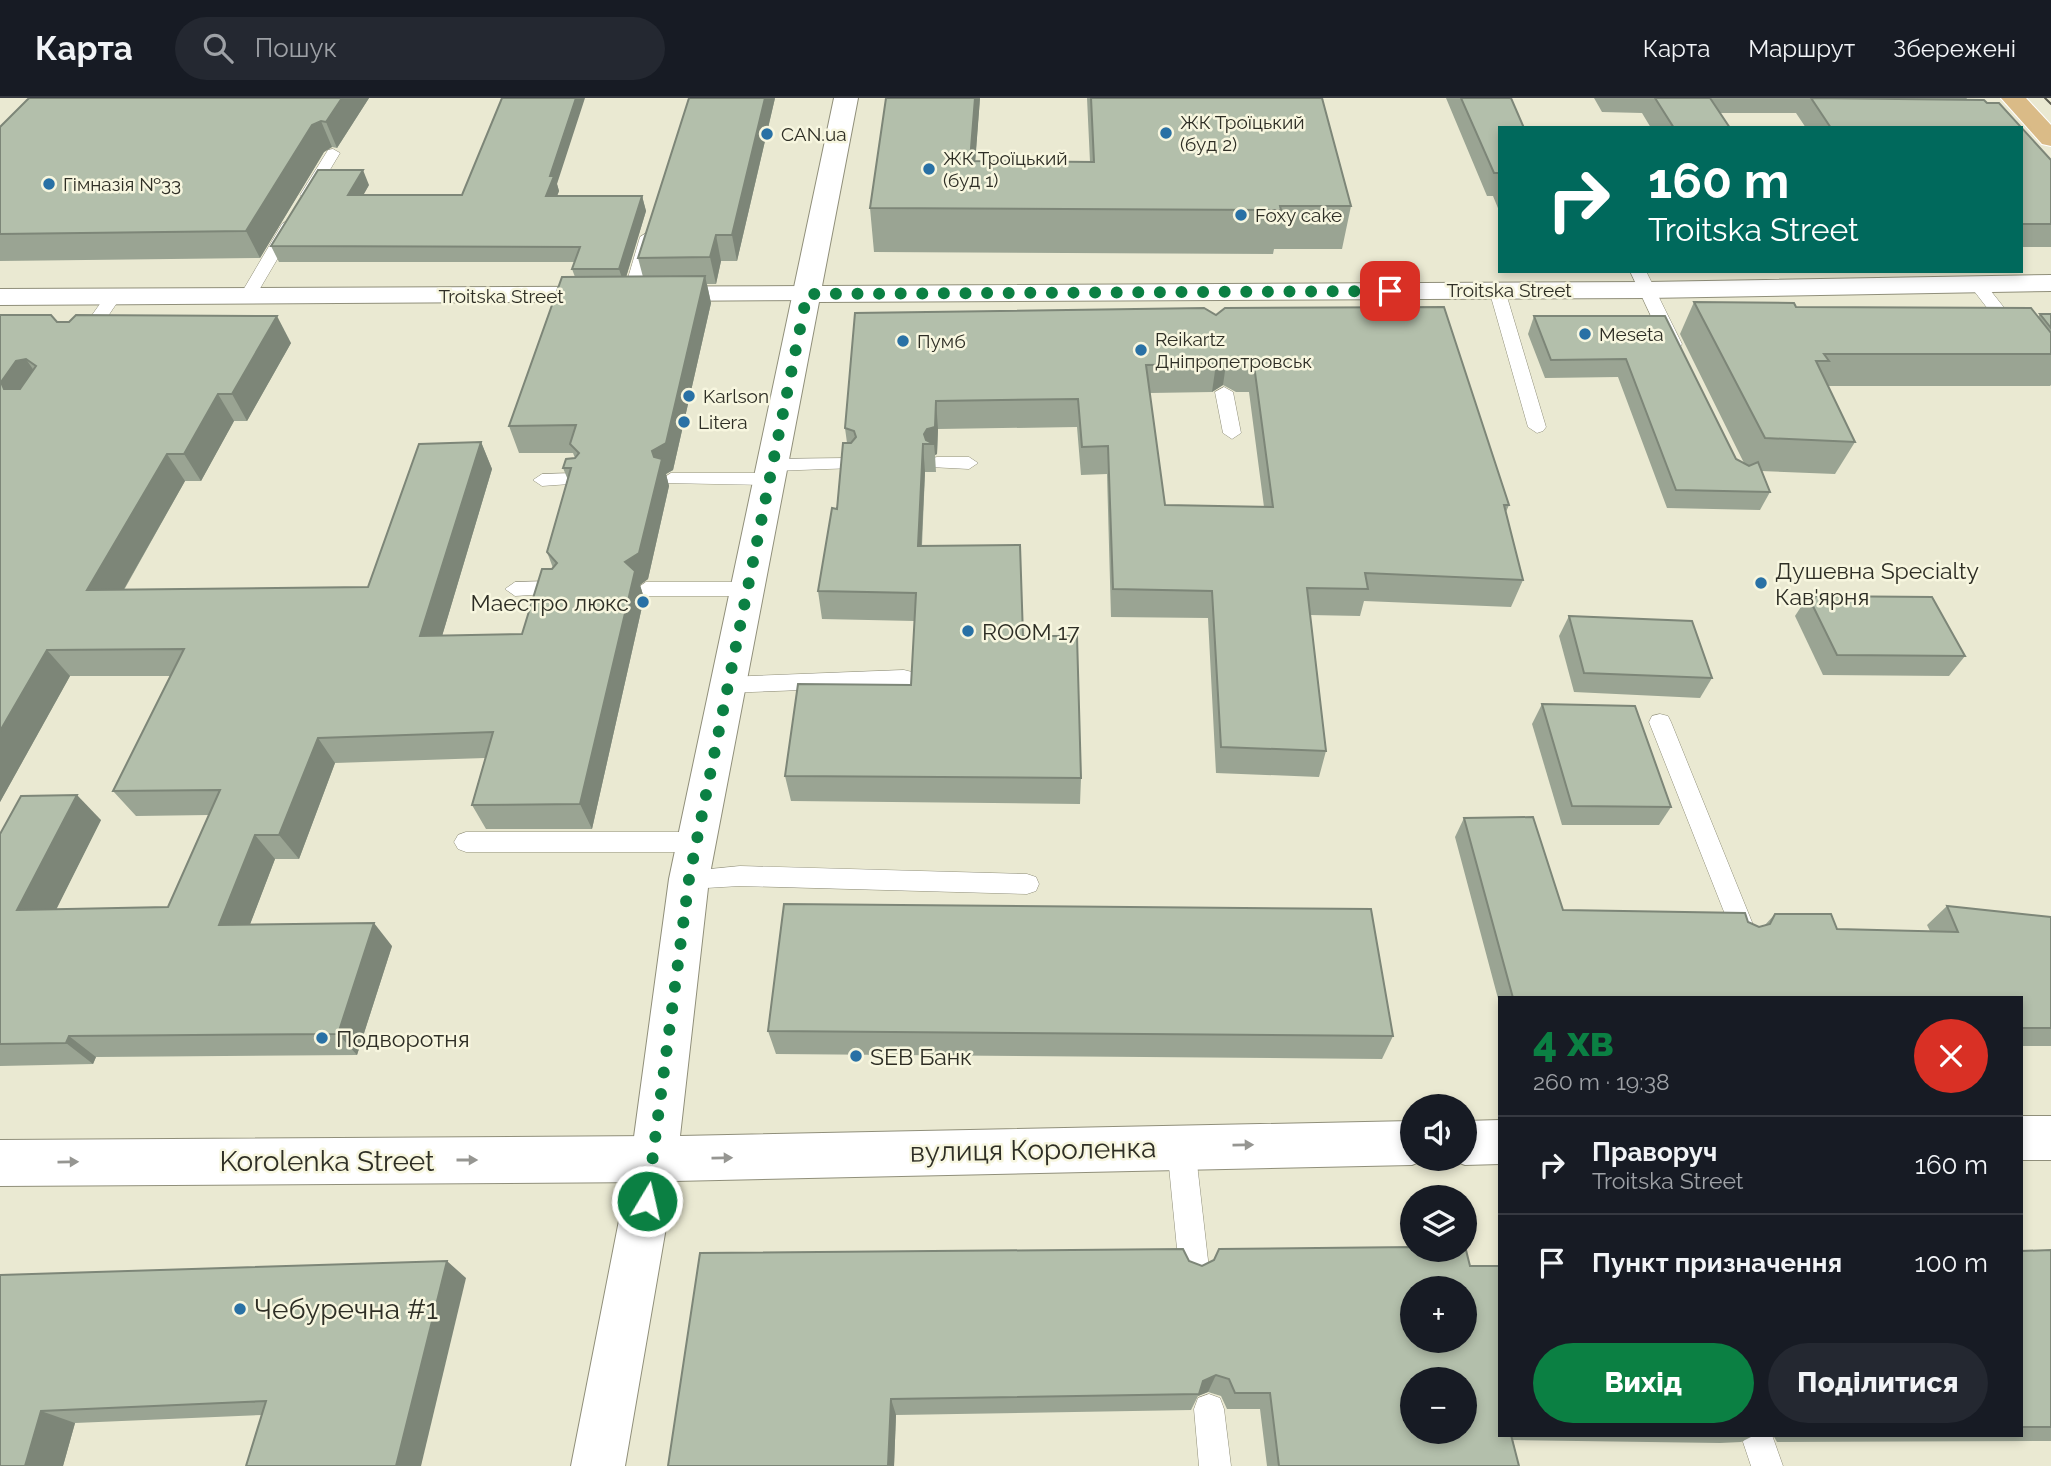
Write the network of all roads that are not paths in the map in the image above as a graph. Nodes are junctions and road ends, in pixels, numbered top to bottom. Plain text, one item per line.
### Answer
1 (846, 98) edge
2 (2017, 110) edge
3 (2051, 139) edge
4 (333, 153) dead end
5 (653, 220) edge
6 (2012, 278) edge
7 (1642, 281) edge
8 (2051, 283) edge
9 (1977, 284) junction
10 (1497, 290) junction
11 (807, 294) junction
12 (631, 295) junction
13 (0, 297) edge
14 (113, 297) junction
15 (247, 297) junction
16 (81, 343) edge
17 (1679, 355) edge
18 (2051, 379) edge
19 (1223, 392) edge
20 (1537, 427) dead end
21 (1232, 433) dead end
22 (937, 463) edge
23 (969, 463) dead end
24 (848, 464) edge
25 (771, 472) junction
26 (671, 479) dead end
27 (542, 480) dead end
28 (577, 480) edge
29 (514, 589) dead end
30 (555, 589) edge
31 (646, 589) dead end
32 (747, 589) junction
33 (904, 678) dead end
34 (727, 685) junction
35 (1660, 722) dead end
36 (466, 842) dead end
37 (692, 860) junction
38 (1027, 884) dead end
39 (1744, 932) edge
40 (2023, 1138) edge
41 (2051, 1138) edge
42 (1498, 1142) edge
43 (1400, 1143) edge
44 (1477, 1143) edge
45 (1181, 1146) junction
46 (653, 1159) junction
47 (0, 1163) edge
48 (1194, 1269) edge
49 (1209, 1409) edge
50 (598, 1466) edge
51 (1215, 1466) edge

1 - 11 street
2 - 3 main road
4 - 15 lane
5 - 12 lane
6 - 8 street, Troitska Street
6 - 9 street, Troitska Street
7 - 9 street, Troitska Street
7 - 10 street, Troitska Street
7 - 17 lane
9 - 18 lane
10 - 11 street, Troitska Street
10 - 20 lane
11 - 12 street, Troitska Street
11 - 25 street
12 - 15 street, Troitska Street
13 - 14 street, Troitska Street
14 - 15 street, Troitska Street
14 - 16 lane
19 - 21 lane
22 - 23 lane
24 - 25 lane
25 - 26 lane
25 - 32 street
27 - 28 lane
29 - 30 lane
31 - 32 lane
32 - 34 street
33 - 34 lane
34 - 37 street
35 - 39 lane
36 - 37 lane
37 - 38 lane
37 - 46 street
40 - 41 street
42 - 44 street
45 -> 43 street, вулиця Короленка
46 -> 45 street, вулиця Короленка
45 - 48 lane
47 -> 46 street, Korolenka Street
46 - 50 street
49 - 51 lane

